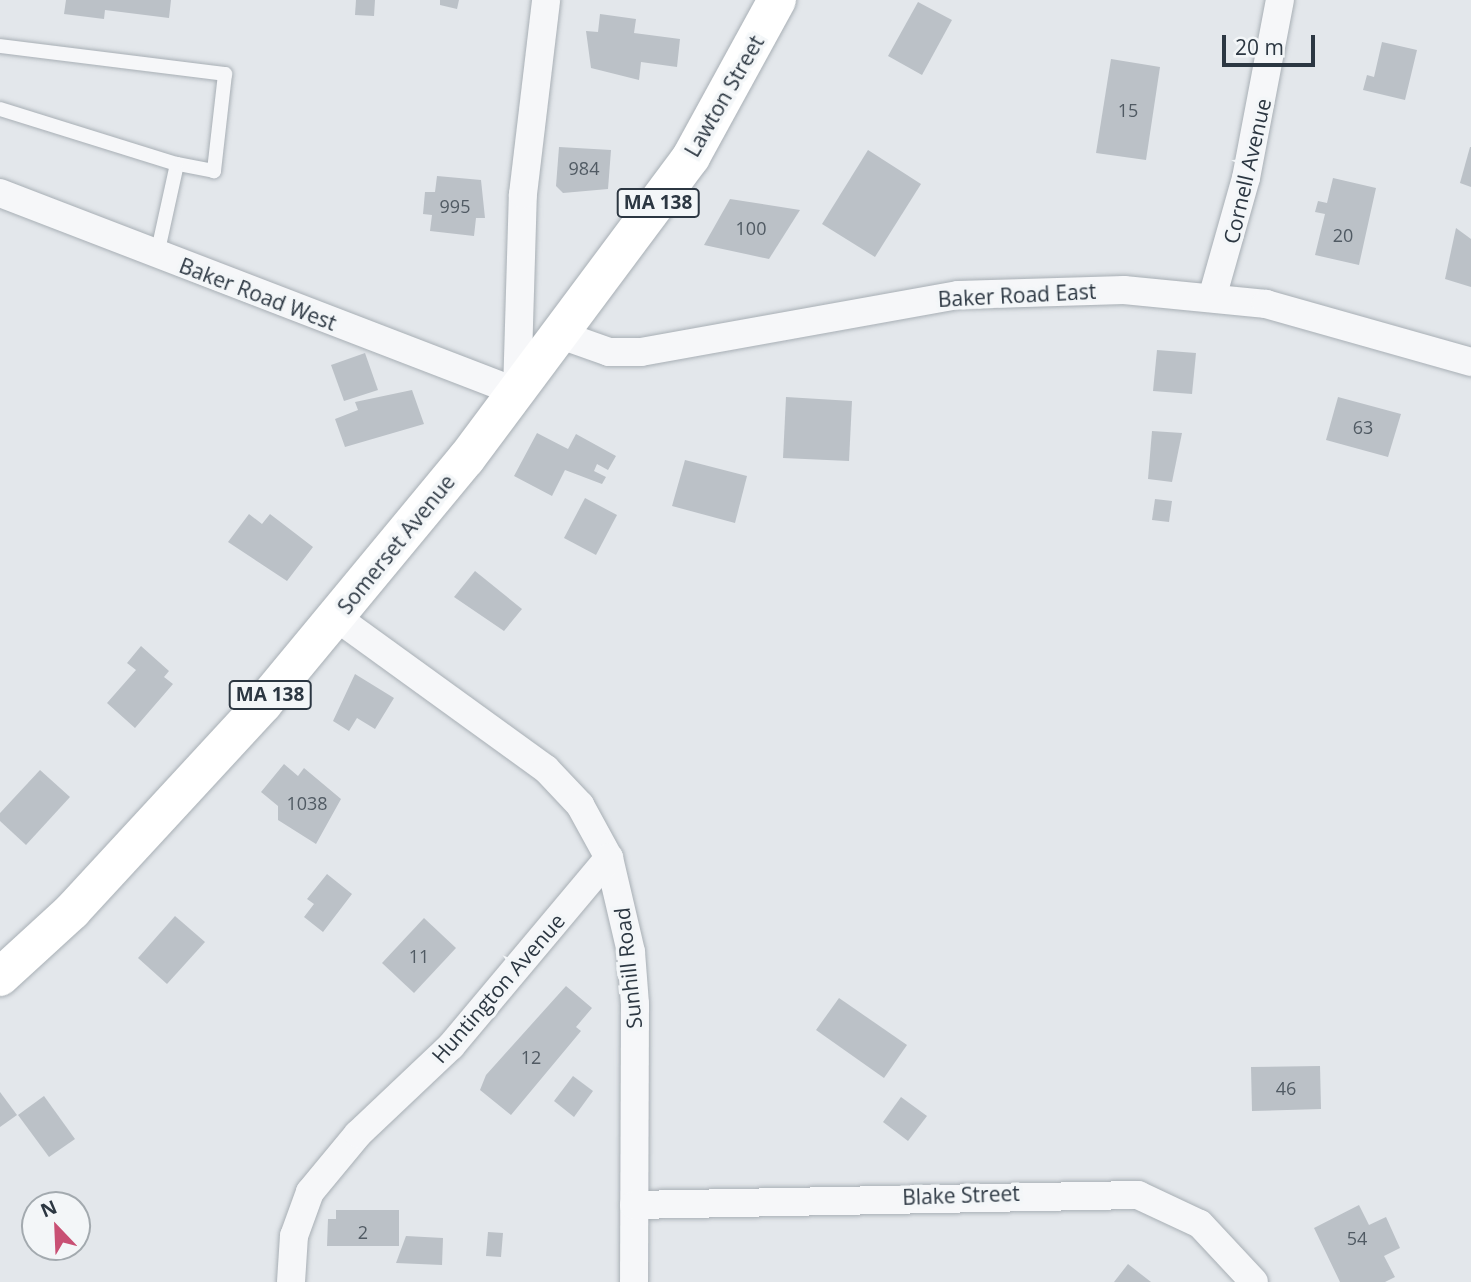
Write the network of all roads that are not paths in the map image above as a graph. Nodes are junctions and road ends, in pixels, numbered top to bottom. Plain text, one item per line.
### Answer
1 (546, 0) edge
2 (777, 0) edge
3 (1280, 0) edge
4 (0, 46) edge
5 (0, 109) edge
6 (177, 164) junction
7 (0, 193) edge
8 (157, 255) junction
9 (1212, 298) junction
10 (561, 335) junction
11 (1471, 362) edge
12 (517, 392) junction
13 (336, 617) junction
14 (609, 858) junction
15 (0, 977) edge
16 (635, 1205) junction
17 (291, 1282) edge
18 (634, 1282) edge
19 (1254, 1282) edge

1 - 12 street
2 - 10 main road, Lawton Street / MA 138
3 - 9 street, Cornell Avenue
4 - 6 lane
5 - 6 lane
6 - 8 lane
7 - 8 street, Baker Road West
8 - 12 street, Baker Road West
9 - 10 street, Baker Road East
9 - 11 street, Baker Road East
10 - 12 main road, Lawton Street / MA 138
12 - 13 main road, Somerset Avenue / MA 138
13 - 14 street, Sunhill Road
13 - 15 main road, Somerset Avenue / MA 138
14 - 16 street, Sunhill Road
14 - 17 street, Huntington Avenue
16 - 18 street, Sunhill Road
16 - 19 street, Blake Street

